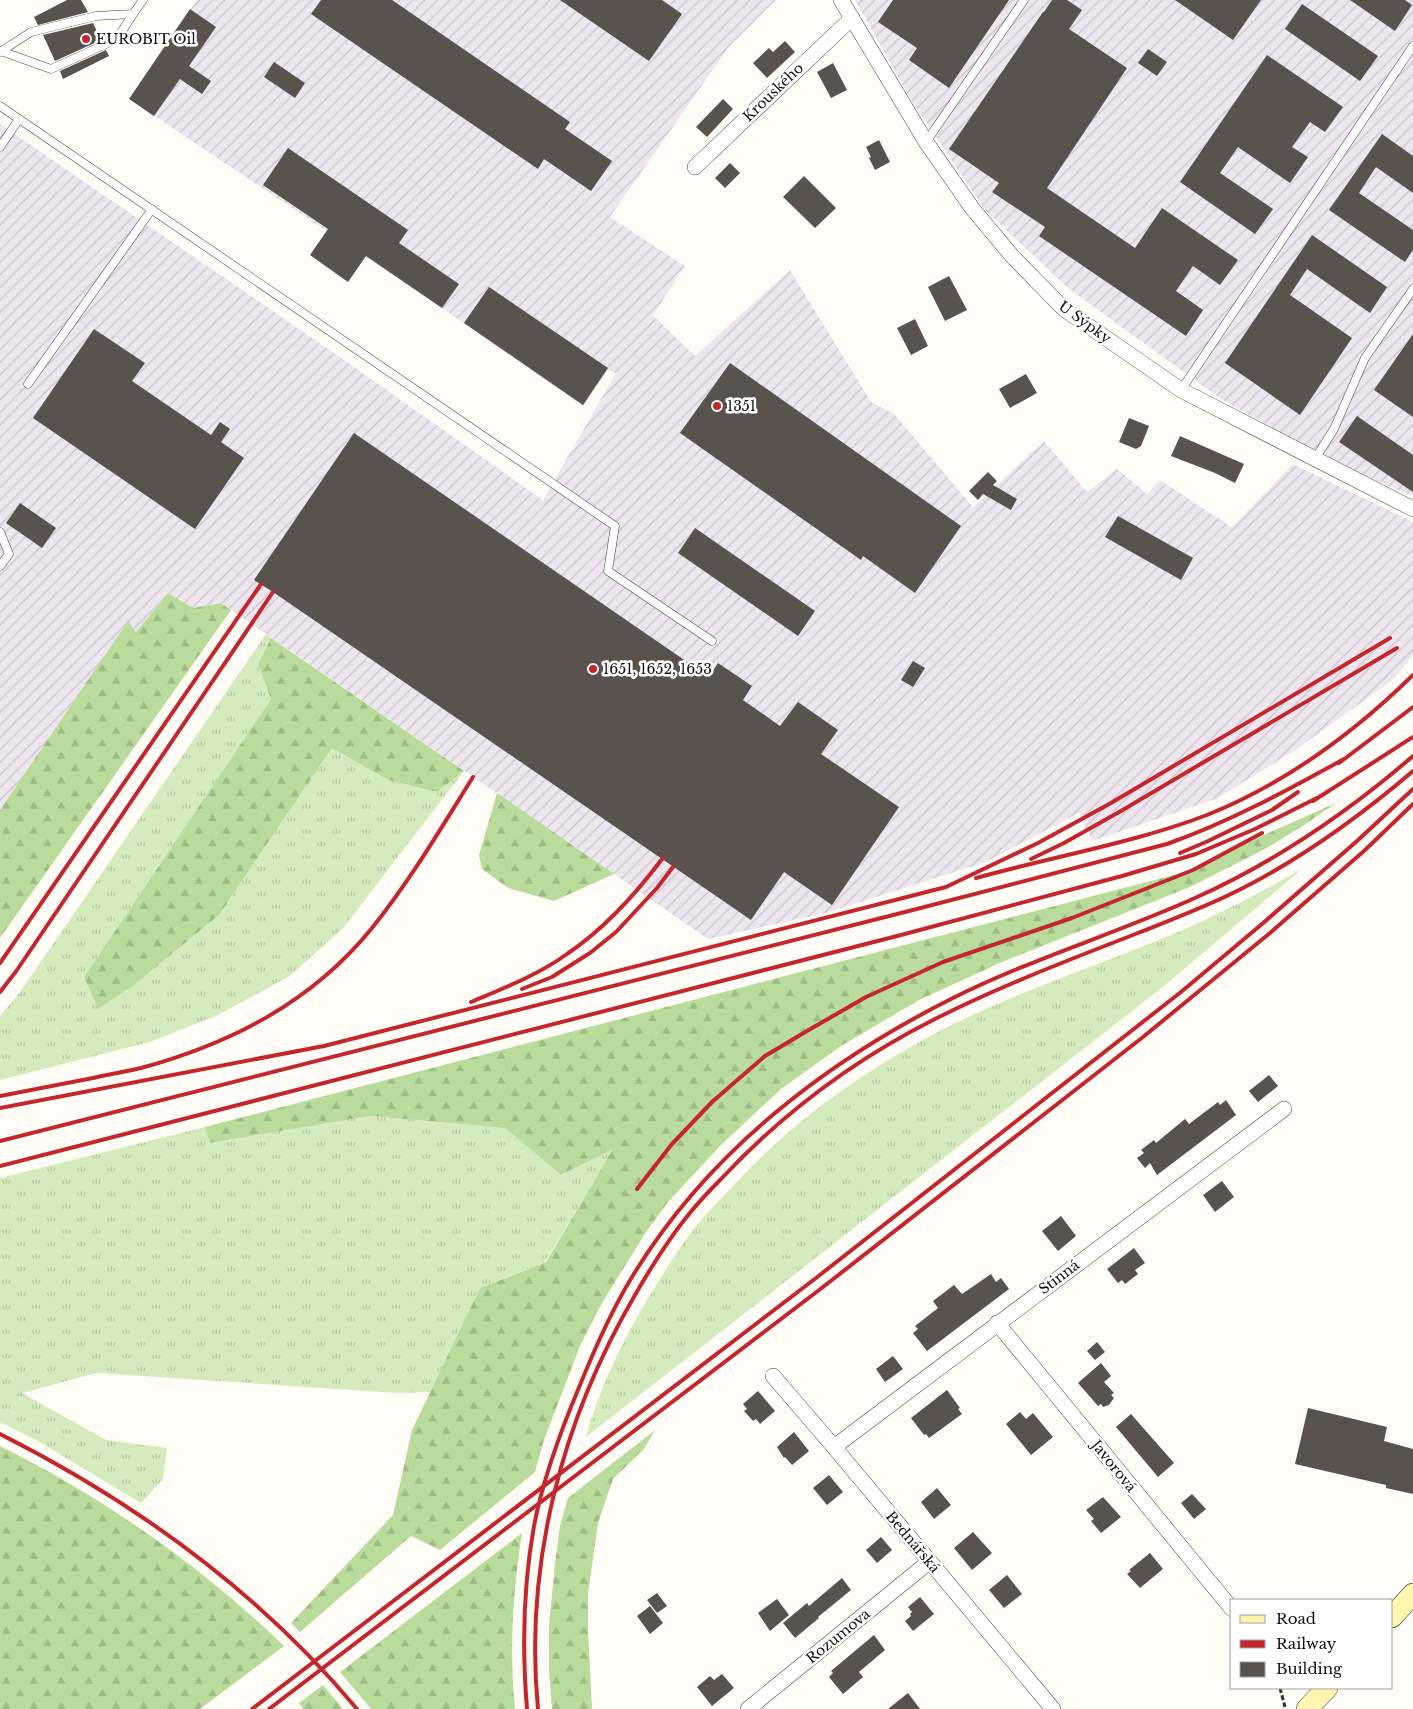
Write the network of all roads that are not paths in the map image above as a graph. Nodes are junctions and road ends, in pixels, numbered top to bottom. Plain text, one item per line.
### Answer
1 (144, 0) edge
2 (841, 0) edge
3 (1024, 0) edge
4 (133, 14) junction
5 (852, 18) junction
6 (1413, 46) edge
7 (1, 51) edge
8 (0, 106) edge
9 (19, 119) junction
10 (926, 142) junction
11 (0, 147) edge
12 (695, 166) dead end
13 (152, 210) junction
14 (1413, 289) edge
15 (28, 384) dead end
16 (1181, 390) junction
17 (1315, 459) junction
18 (1413, 509) edge
19 (0, 532) edge
20 (0, 566) edge
21 (712, 641) dead end
22 (1284, 1109) dead end
23 (997, 1323) junction
24 (773, 1376) dead end
25 (834, 1447) junction
26 (929, 1562) junction
27 (1413, 1594) edge
28 (1230, 1607) edge
29 (1393, 1616) edge
30 (1326, 1689) edge
31 (748, 1709) edge
32 (1053, 1709) edge
33 (1307, 1709) edge

1 - 4 lane
2 - 5 street, U Sýpky
3 - 10 lane
4 - 7 lane
4 - 7 lane
5 - 10 street, U Sýpky
5 - 12 street, Krouského
6 - 16 lane
8 - 9 lane
9 - 11 lane
9 - 13 lane
10 - 16 street, U Sýpky
13 - 15 lane
13 - 21 lane
14 - 17 lane
16 - 17 street, U Sýpky
17 - 18 street, U Sýpky
19 - 20 lane
22 - 23 street, Stinná
23 - 25 street, Stinná
23 - 28 street, Javorová
24 - 25 street, Bednářská
25 - 26 street, Bednářská
26 - 31 street, Rozumova
26 - 32 street, Bednářská
27 - 29 main road
30 - 33 main road

